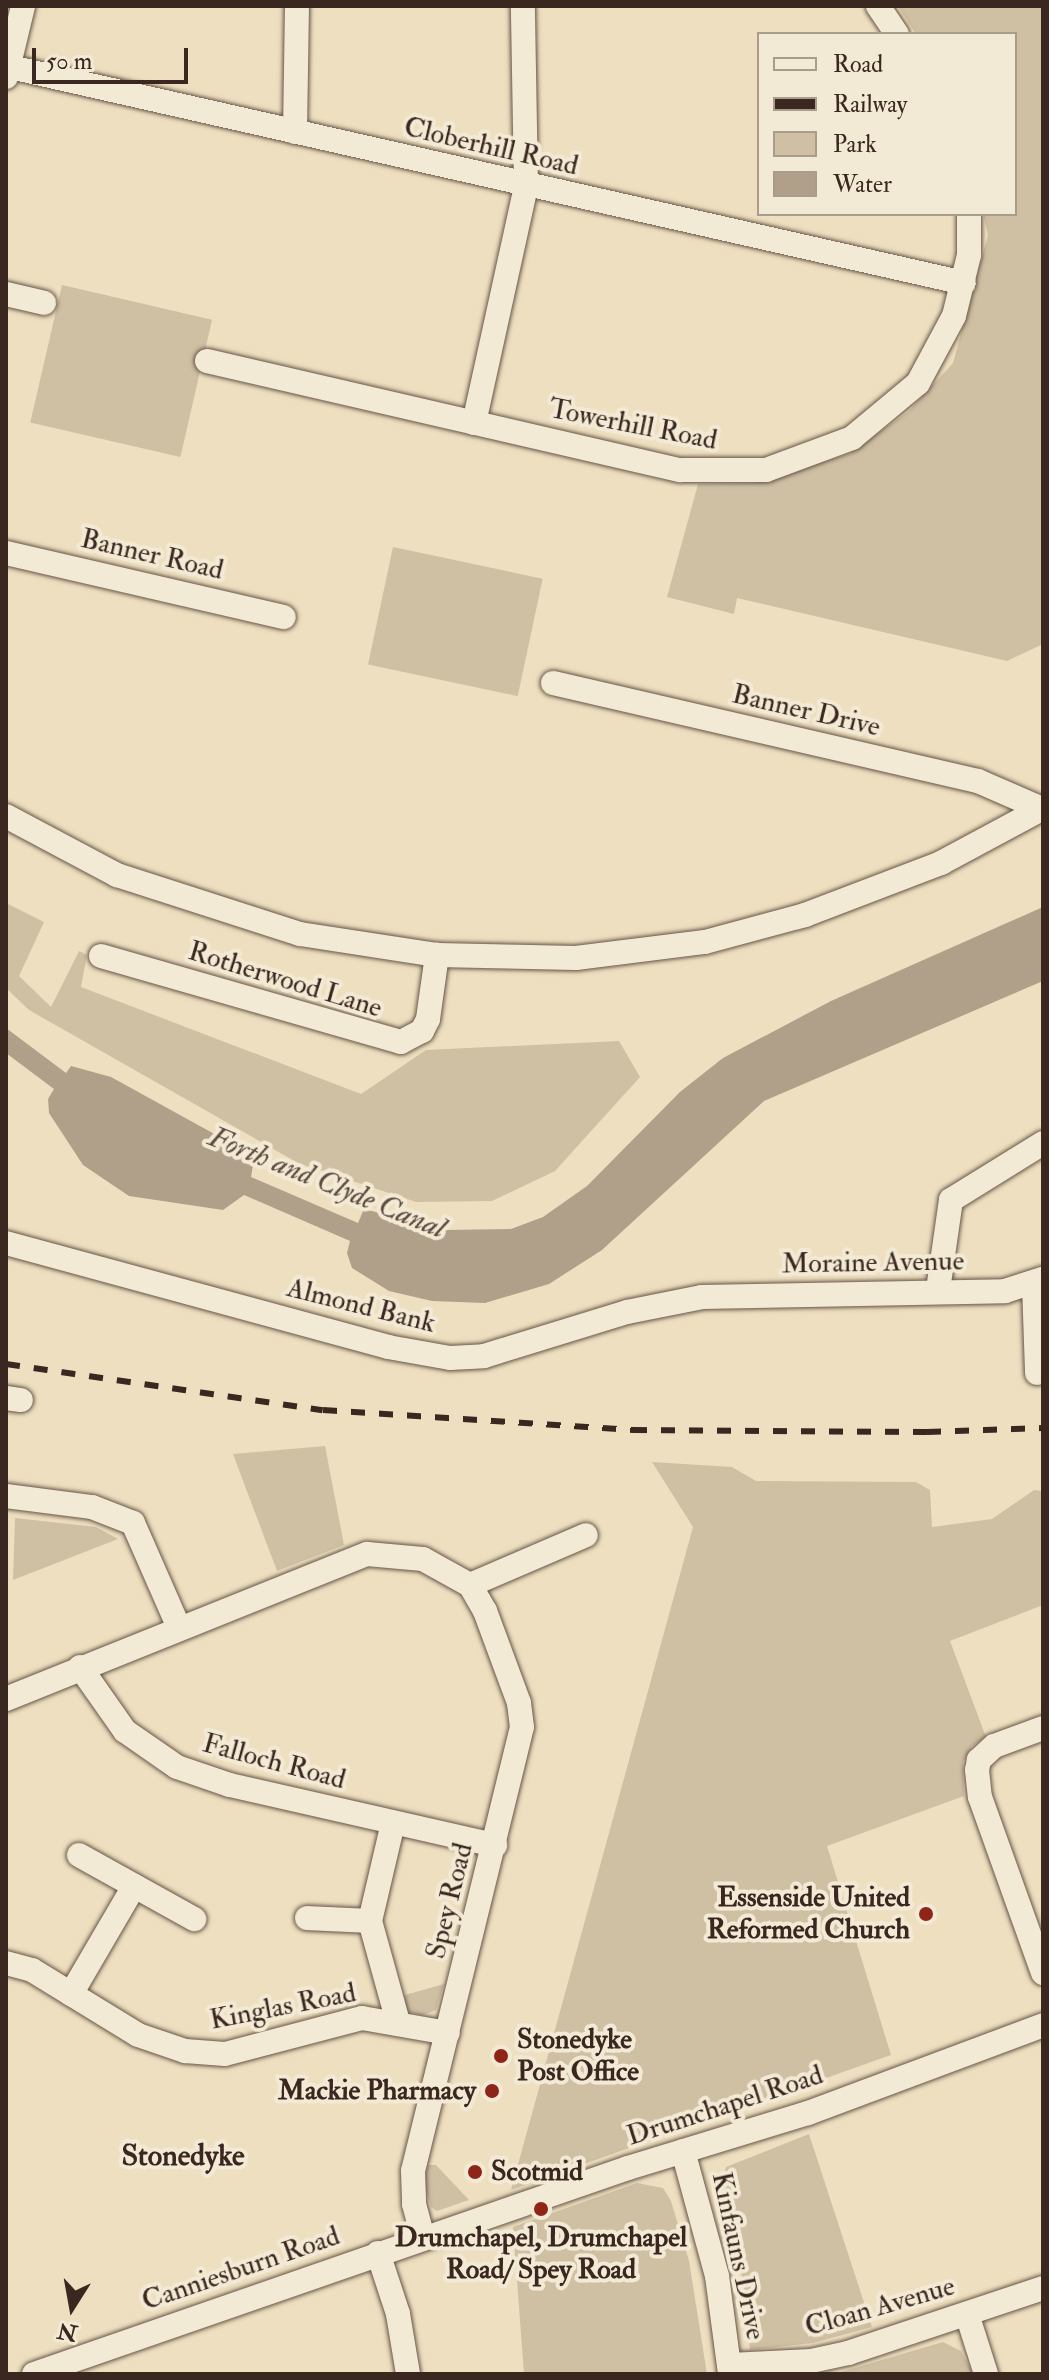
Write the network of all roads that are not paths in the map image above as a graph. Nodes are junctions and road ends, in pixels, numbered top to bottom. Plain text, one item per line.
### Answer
1 (23, 6) edge
2 (297, 6) edge
3 (523, 6) edge
4 (878, 6) edge
5 (896, 32) edge
6 (7, 70) edge
7 (295, 132) junction
8 (526, 186) junction
9 (969, 216) edge
10 (964, 283) junction
11 (6, 294) edge
12 (44, 303) dead end
13 (207, 361) dead end
14 (474, 423) junction
15 (6, 553) edge
16 (284, 617) dead end
17 (553, 683) dead end
18 (1042, 808) edge
19 (6, 816) edge
20 (437, 955) junction
21 (101, 956) dead end
22 (1043, 1143) edge
23 (6, 1243) edge
24 (1039, 1282) edge
25 (938, 1290) junction
26 (702, 1297) joint
27 (1037, 1373) dead end
28 (6, 1496) edge
29 (586, 1535) dead end
30 (470, 1585) junction
31 (179, 1628) junction
32 (80, 1667) junction
33 (6, 1699) edge
34 (1043, 1728) edge
35 (393, 1823) junction
36 (495, 1845) junction
37 (79, 1855) dead end
38 (134, 1886) junction
39 (307, 1918) dead end
40 (194, 1919) dead end
41 (370, 1921) junction
42 (6, 1963) edge
43 (1043, 1973) edge
44 (71, 1994) junction
45 (398, 2022) junction
46 (1043, 2025) edge
47 (448, 2033) junction
48 (683, 2151) junction
49 (423, 2238) junction
50 (378, 2253) junction
51 (1043, 2288) edge
52 (967, 2314) junction
53 (98, 2364) edge
54 (730, 2370) edge
55 (34, 2374) edge
56 (408, 2374) edge
57 (986, 2374) edge

1 - 6 street
2 - 7 street
3 - 8 street
4 - 5 street
6 - 7 street, Cloberhill Road
7 - 8 street, Cloberhill Road
8 - 10 street, Cloberhill Road
8 - 14 street
9 - 10 street, Towerhill Road
10 - 14 street, Towerhill Road
11 - 12 street
13 - 14 street, Towerhill Road
15 - 16 street, Banner Road
17 - 18 street, Banner Drive
18 - 20 street
19 - 20 street
20 - 21 street, Rotherwood Lane
22 - 25 street
23 - 26 street, Almond Bank
24 - 25 street, Moraine Avenue
24 - 27 street
25 - 26 street, Moraine Avenue
28 - 31 street
29 - 30 street
30 - 31 street
30 - 36 street, Spey Road
31 - 32 street
32 - 33 street
32 - 35 street, Falloch Road
34 - 43 street
35 - 36 street, Falloch Road
35 - 41 street
36 - 47 street, Spey Road
37 - 38 street
38 - 40 street
38 - 44 street
39 - 41 street
41 - 45 street
42 - 44 street, Kinglas Road
44 - 45 street, Kinglas Road
45 - 47 street, Kinglas Road
46 - 48 street, Drumchapel Road
47 - 49 street, Spey Road
48 - 49 street, Drumchapel Road
48 - 54 street, Kinfauns Drive
49 - 50 street, Canniesburn Road
50 - 53 street, Canniesburn Road
50 - 56 street
51 - 52 street, Cloan Avenue
52 - 54 street, Cloan Avenue
52 - 57 street
53 - 55 street, Canniesburn Road

